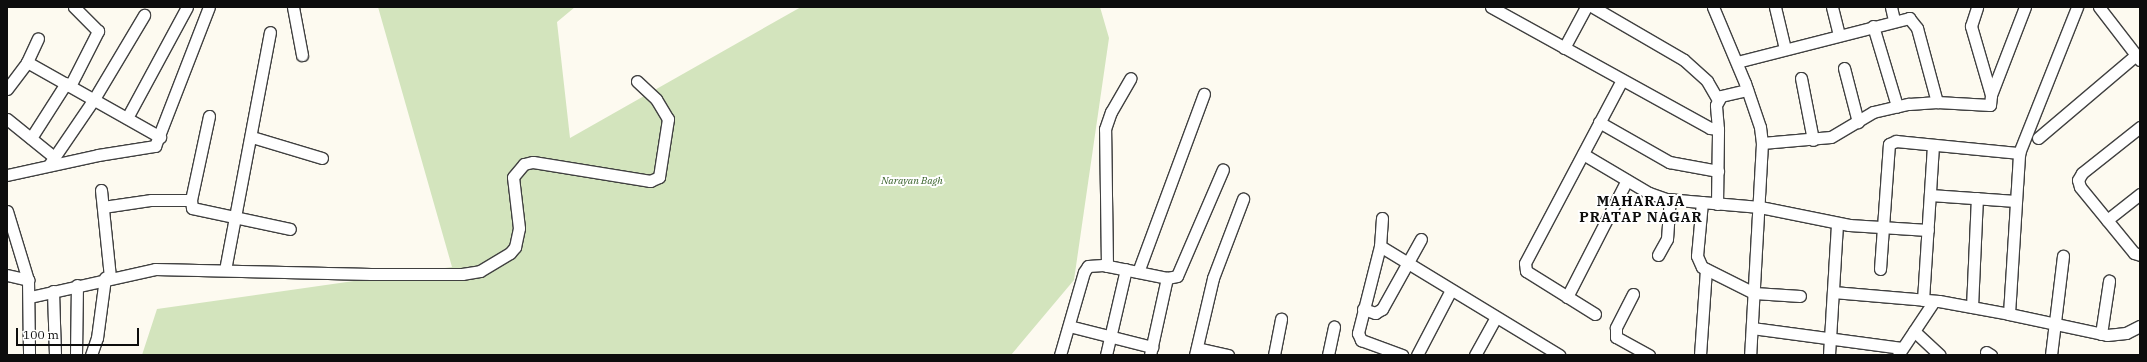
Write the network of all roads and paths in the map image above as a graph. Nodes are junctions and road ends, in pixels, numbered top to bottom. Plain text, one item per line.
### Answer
1 (74, 7) edge
2 (187, 7) edge
3 (209, 7) edge
4 (293, 7) edge
5 (1491, 7) edge
6 (1586, 7) edge
7 (1593, 7) edge
8 (1713, 7) edge
9 (1774, 7) edge
10 (1832, 7) edge
11 (1890, 7) edge
12 (2026, 7) edge
13 (2077, 7) edge
14 (2099, 7) edge
15 (1973, 9) edge
16 (144, 15) dead end
17 (1894, 20) junction
18 (1873, 26) junction
19 (270, 32) dead end
20 (1839, 35) junction
21 (38, 38) dead end
22 (1564, 48) junction
23 (1785, 50) junction
24 (302, 55) dead end
25 (2138, 58) edge
26 (27, 62) junction
27 (1737, 62) junction
28 (1844, 68) dead end
29 (1131, 78) dead end
30 (1801, 78) dead end
31 (1622, 80) junction
32 (638, 82) dead end
33 (68, 85) junction
34 (7, 89) edge
35 (1747, 90) junction
36 (1204, 94) dead end
37 (1991, 95) junction
38 (94, 99) junction
39 (1718, 100) junction
40 (1937, 102) junction
41 (1897, 106) junction
42 (209, 116) dead end
43 (127, 118) junction
44 (7, 120) edge
45 (1599, 122) junction
46 (1858, 122) junction
47 (2140, 127) edge
48 (1718, 130) junction
49 (252, 136) junction
50 (160, 137) junction
51 (31, 138) junction
52 (2038, 138) dead end
53 (1812, 140) junction
54 (1762, 143) junction
55 (1933, 145) junction
56 (2019, 153) junction
57 (1582, 154) junction
58 (322, 158) dead end
59 (52, 161) junction
60 (1223, 169) dead end
61 (1718, 171) junction
62 (7, 175) edge
63 (1627, 180) junction
64 (101, 190) dead end
65 (2140, 194) edge
66 (1930, 195) junction
67 (1977, 198) junction
68 (1243, 199) dead end
69 (191, 200) junction
70 (1670, 200) junction
71 (2016, 201) junction
72 (1702, 202) junction
73 (1717, 204) junction
74 (103, 207) junction
75 (1760, 207) junction
76 (7, 211) edge
77 (1382, 218) dead end
78 (235, 219) junction
79 (2108, 220) junction
80 (1837, 223) junction
81 (1882, 227) junction
82 (290, 229) dead end
83 (1928, 230) junction
84 (1421, 239) dead end
85 (1380, 246) junction
86 (1658, 255) dead end
87 (2140, 255) edge
88 (2063, 256) dead end
89 (1407, 263) junction
90 (1107, 266) junction
91 (1126, 269) junction
92 (1706, 269) junction
93 (1880, 269) dead end
94 (225, 270) junction
95 (1138, 272) junction
96 (7, 276) edge
97 (108, 277) junction
98 (1167, 278) junction
99 (28, 280) junction
100 (2109, 281) dead end
101 (77, 285) junction
102 (1451, 290) junction
103 (53, 291) junction
104 (1833, 292) junction
105 (1754, 293) junction
106 (1633, 294) dead end
107 (1800, 296) dead end
108 (30, 297) junction
109 (1567, 297) junction
110 (1928, 300) junction
111 (1972, 307) junction
112 (1363, 309) junction
113 (1595, 314) dead end
114 (2009, 314) junction
115 (1496, 317) junction
116 (1281, 319) dead end
117 (2054, 324) junction
118 (1069, 326) junction
119 (2140, 326) edge
120 (1334, 327) dead end
121 (1752, 328) junction
122 (1914, 331) junction
123 (2101, 334) junction
124 (1110, 337) junction
125 (1830, 338) junction
126 (1151, 351) edge
127 (1900, 351) edge
128 (1196, 352) edge
129 (29, 355) edge
130 (55, 355) edge
131 (76, 355) edge
132 (91, 355) edge
133 (1060, 355) edge
134 (1106, 355) edge
135 (1228, 355) edge
136 (1274, 355) edge
137 (1328, 355) edge
138 (1402, 355) edge
139 (1417, 355) edge
140 (1475, 355) edge
141 (1559, 355) edge
142 (1649, 355) edge
143 (1700, 355) edge
144 (1750, 355) edge
145 (1829, 355) edge
146 (1940, 355) edge
147 (2051, 355) edge

1 - 33 street
2 - 43 street
3 - 50 street
4 - 24 street
5 - 22 street
6 - 22 street
7 - 39 street
8 - 27 street
9 - 23 street
10 - 20 street
11 - 17 street
12 - 37 street
13 - 56 street
14 - 25 street
15 - 37 street
16 - 38 street
17 - 18 street
17 - 40 street
18 - 20 street
18 - 41 street
19 - 49 street
20 - 23 street
21 - 26 street
22 - 31 street
23 - 27 street
25 - 52 street
26 - 33 street
26 - 34 street
27 - 35 street
28 - 46 street
29 - 90 street
30 - 53 street
31 - 45 street
31 - 48 street
32 - 94 street
33 - 38 street
33 - 51 street
35 - 39 street
35 - 54 street
36 - 95 street
37 - 40 street
38 - 43 street
38 - 59 street
39 - 48 street
40 - 41 street
41 - 46 street
42 - 69 street
43 - 50 street
44 - 51 street
45 - 57 street
45 - 61 street
46 - 53 street
47 - 79 street
48 - 61 street
49 - 58 street
49 - 78 street
50 - 59 street
51 - 59 street
53 - 54 street
54 - 75 street
55 - 56 street
55 - 66 street
55 - 81 street
56 - 71 street
57 - 63 street
57 - 109 street
59 - 62 street
60 - 98 street
61 - 73 street
63 - 70 street
63 - 109 street
64 - 74 street
65 - 79 street
66 - 67 street
66 - 83 street
67 - 71 street
67 - 111 street
68 - 128 street
69 - 74 street
69 - 78 street
70 - 72 street
70 - 86 street
71 - 114 street
72 - 73 street
72 - 92 street
73 - 75 street
74 - 97 street
75 - 80 street
75 - 105 street
76 - 99 street
77 - 85 street
78 - 82 street
78 - 94 street
79 - 87 street
80 - 81 street
80 - 104 street
81 - 83 street
81 - 93 street
83 - 110 street
84 - 89 street
85 - 89 street
85 - 112 street
88 - 117 street
89 - 102 street
89 - 112 street
90 - 91 street
90 - 118 street
91 - 95 street
91 - 124 street
92 - 105 street
92 - 143 street
94 - 97 street
95 - 98 street
96 - 99 street
97 - 101 street
97 - 132 street
98 - 126 street
99 - 108 street
100 - 123 street
101 - 103 street
101 - 131 street
102 - 115 street
102 - 139 street
103 - 108 street
103 - 130 street
104 - 110 street
104 - 125 street
105 - 107 street
105 - 121 street
106 - 142 street
108 - 129 street
109 - 113 street
110 - 111 street
110 - 122 street
111 - 114 street
112 - 138 street
114 - 117 street
115 - 140 street
115 - 141 street
116 - 136 street
117 - 123 street
117 - 147 street
118 - 124 street
118 - 133 street
119 - 123 street
120 - 137 street
121 - 125 street
121 - 144 street
122 - 127 street
122 - 146 street
124 - 126 street
124 - 134 street
125 - 127 street
125 - 145 street
128 - 135 street

